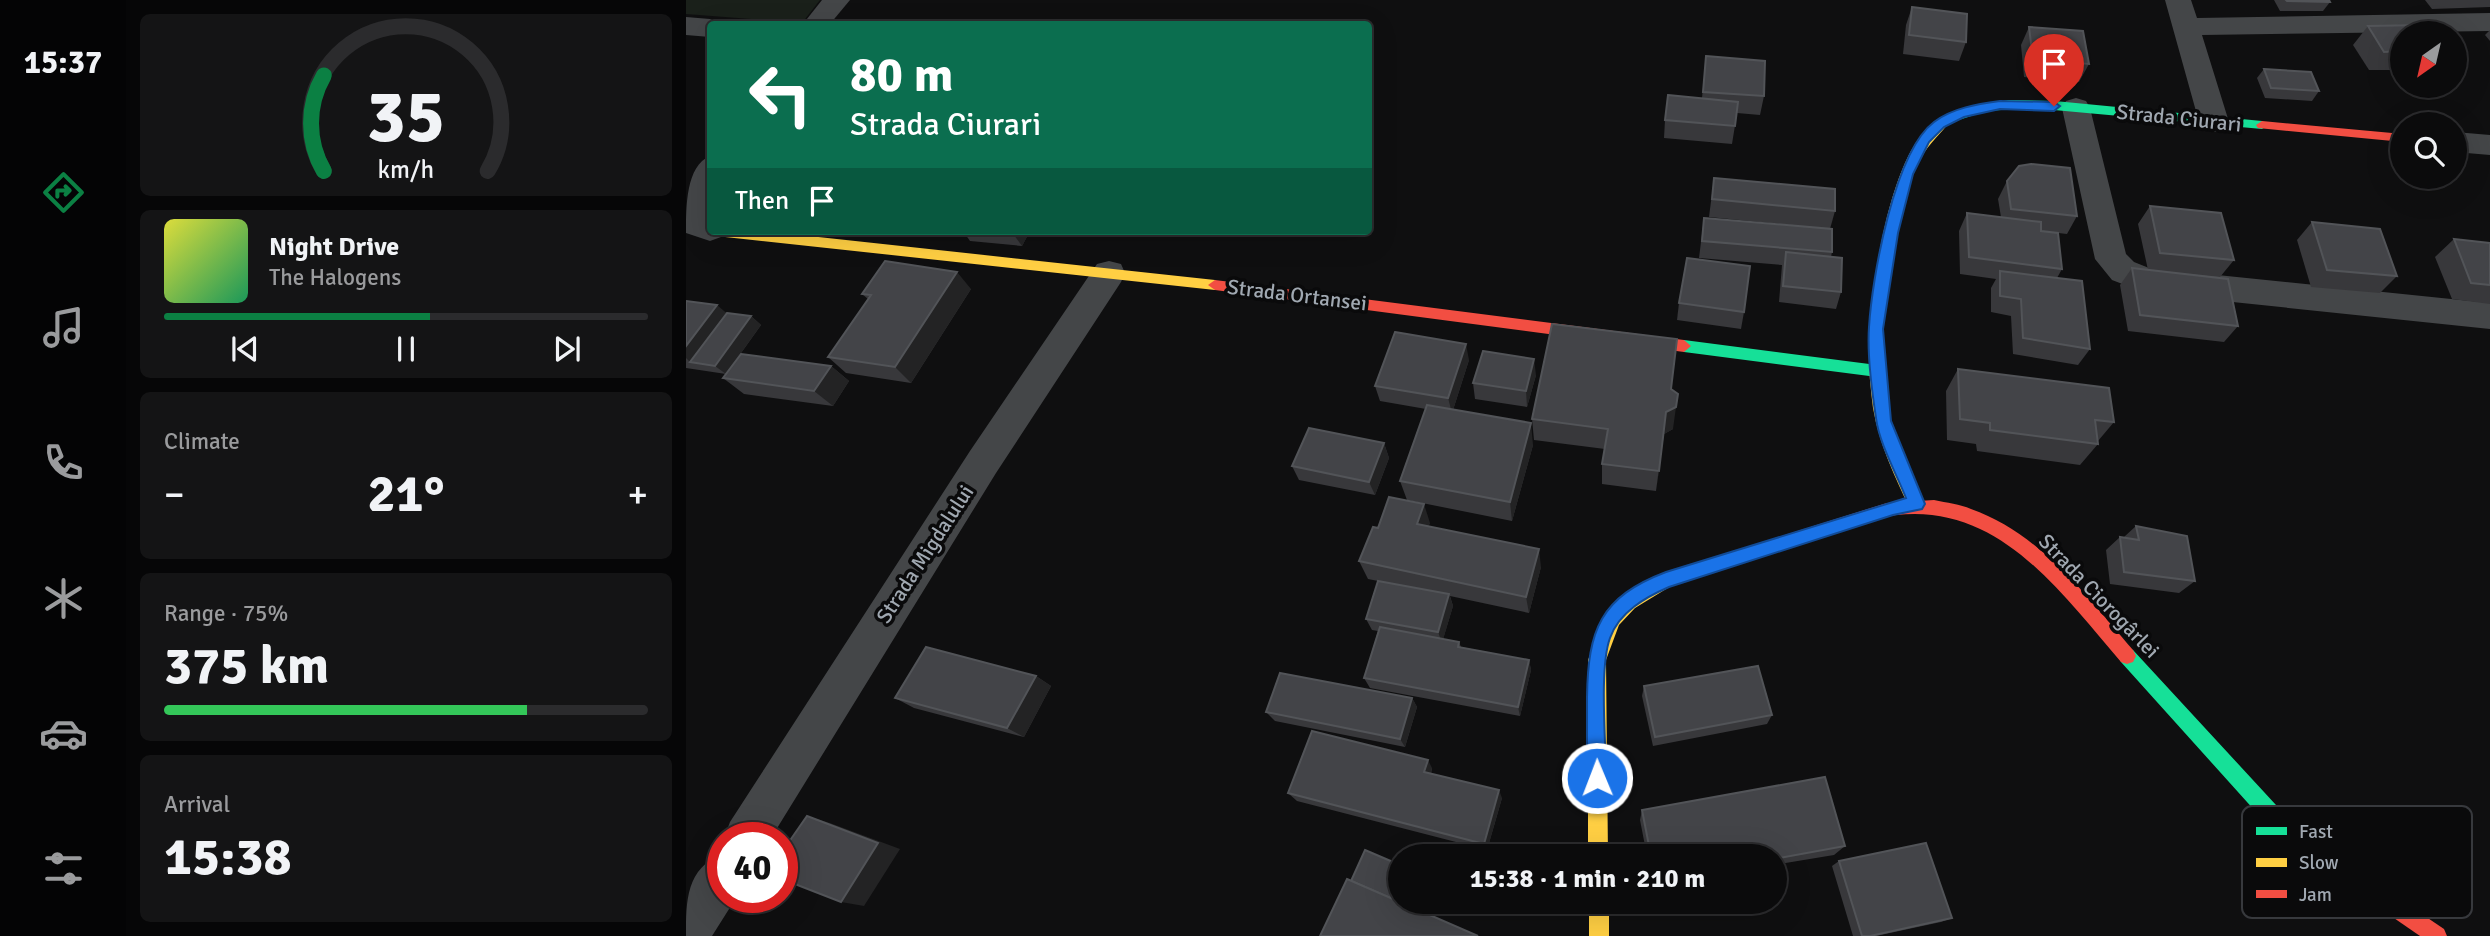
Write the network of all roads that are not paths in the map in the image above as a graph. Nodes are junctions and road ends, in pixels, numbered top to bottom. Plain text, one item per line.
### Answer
1 (837, 0) edge
2 (2182, 13) edge
3 (819, 21) edge
4 (2490, 22) edge
5 (686, 26) edge
6 (707, 28) edge
7 (2077, 108) junction
8 (2214, 122) junction
9 (2390, 137) edge
10 (2467, 143) edge
11 (2490, 145) edge
12 (707, 171) edge
13 (707, 228) edge
14 (753, 235) edge
15 (1109, 273) junction
16 (2490, 316) edge
17 (1877, 372) junction
18 (1916, 504) junction
19 (2264, 806) edge
20 (756, 822) edge
21 (1598, 844) edge
22 (707, 902) edge
23 (1599, 914) edge
24 (2408, 918) edge
25 (686, 935) edge
26 (1599, 936) edge
27 (2437, 936) edge

1 - 3 street
2 - 4 street
2 - 8 street
5 - 6 street
7 - 8 street, Strada Ciurari
7 - 16 street
7 - 17 street, Strada Ciurari
8 - 9 street, Strada Ciurari
10 - 11 street
12 - 13 street
14 - 15 street, Strada Ortansei
15 - 17 street, Strada Ortansei
15 - 20 street, Strada Migdalului
17 - 18 street, Strada Ciurari
18 - 19 street, Strada Ciorogârlei
18 - 21 street, Strada Ciorogârlei
22 - 25 street
23 - 26 street
24 - 27 street, Strada Ciorogârlei

